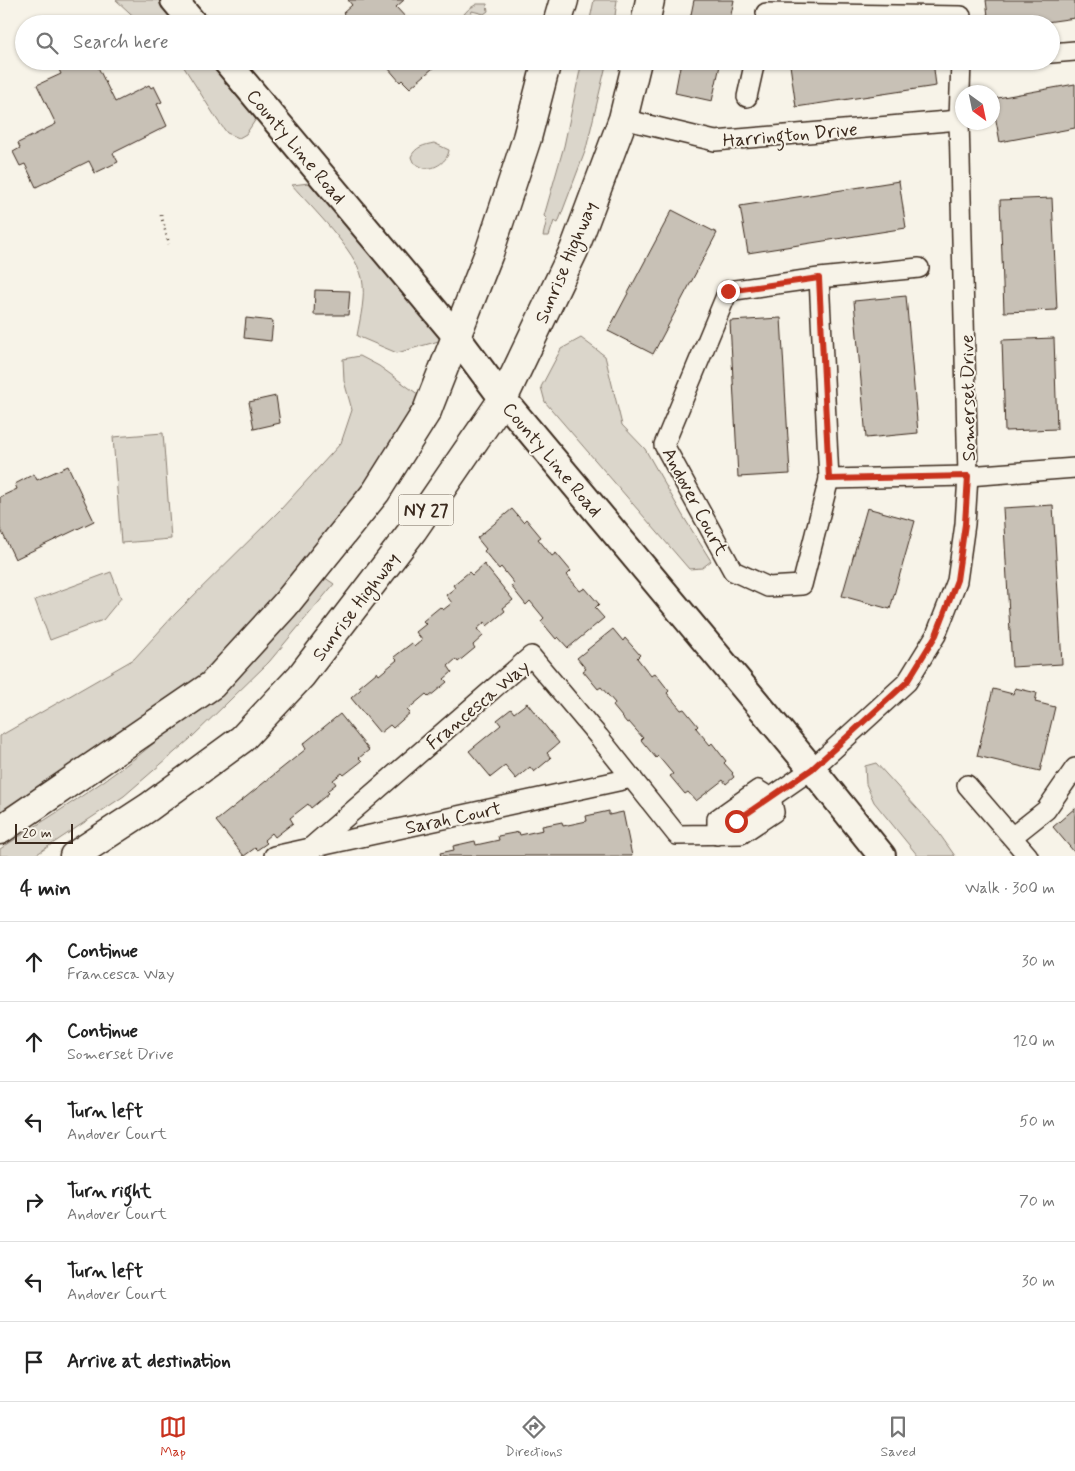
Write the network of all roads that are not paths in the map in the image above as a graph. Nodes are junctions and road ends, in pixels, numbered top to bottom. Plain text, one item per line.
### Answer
1 (174, 0) edge
2 (564, 0) edge
3 (650, 0) edge
4 (765, 12) edge
5 (961, 13) edge
6 (186, 15) edge
7 (560, 15) edge
8 (647, 15) edge
9 (1075, 51) edge
10 (1060, 52) edge
11 (234, 70) edge
12 (545, 70) edge
13 (635, 70) edge
14 (753, 70) edge
15 (961, 70) edge
16 (961, 85) edge
17 (747, 97) dead end
18 (624, 119) junction
19 (955, 120) edge
20 (960, 130) edge
21 (920, 268) dead end
22 (819, 278) junction
23 (456, 336) junction
24 (503, 399) junction
25 (1075, 468) edge
26 (968, 476) junction
27 (829, 479) junction
28 (1075, 768) edge
29 (812, 769) junction
30 (632, 778) junction
31 (967, 785) dead end
32 (770, 798) junction
33 (0, 830) edge
34 (717, 835) junction
35 (1012, 837) junction
36 (309, 849) junction
37 (74, 856) edge
38 (274, 856) edge
39 (882, 856) edge
40 (1028, 856) edge

1 - 6 main road
2 - 7 highway
3 - 8 highway
4 - 5 street
9 - 10 street
11 - 23 main road, County Line Road
12 - 23 highway, NY 27
13 - 18 highway, Sunrise Highway / NY 27
14 - 17 street
15 - 16 street, Somerset Drive
18 - 19 street, Harrington Drive
18 - 24 highway, Sunrise Highway / NY 27
20 - 26 street, Somerset Drive
21 - 22 street, Andover Court
22 - 27 street, Andover Court
22 - 27 street, Andover Court
23 - 24 main road, County Line Road
23 - 33 highway, NY 27
24 - 29 main road, County Line Road
24 - 37 highway, Sunrise Highway / NY 27
25 - 26 street
26 - 27 street
26 - 29 street, Somerset Drive
28 - 35 street
29 - 32 street
29 - 39 main road, County Line Road
30 - 34 street, Francesca Way
30 - 36 street, Sarah Court
30 - 36 street, Francesca Way
31 - 35 street
32 - 34 street, Francesca Way
32 - 34 street
35 - 40 street
36 - 38 street, Sarah Court

